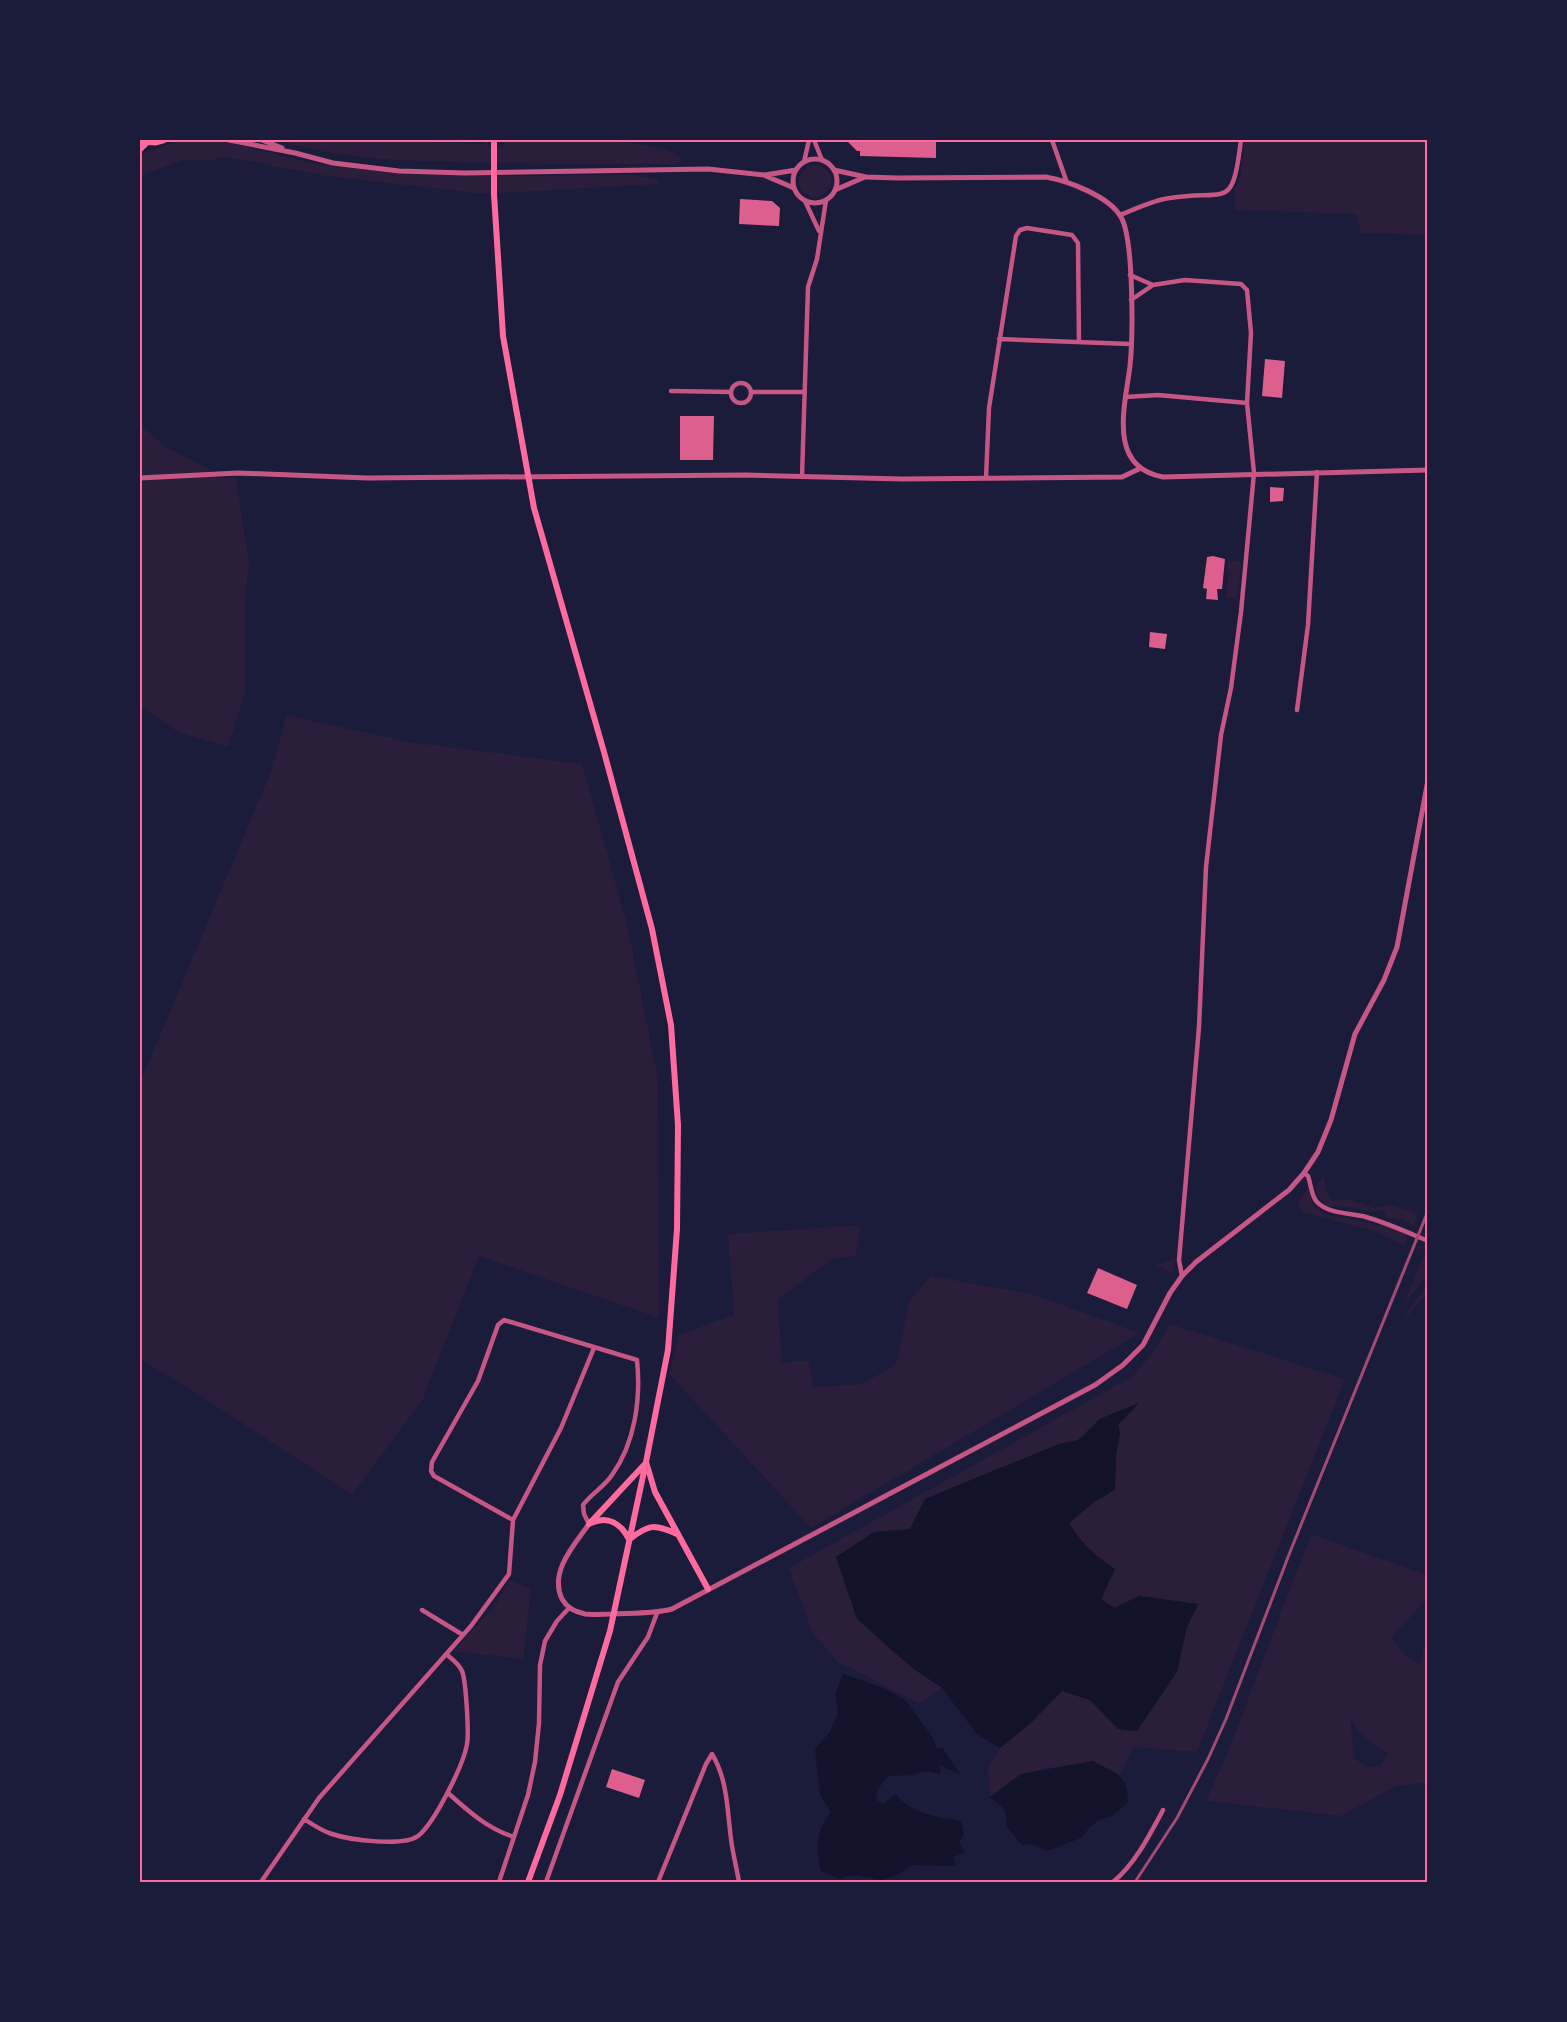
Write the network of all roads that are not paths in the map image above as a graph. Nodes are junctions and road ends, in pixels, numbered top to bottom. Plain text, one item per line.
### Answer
1 (163, 140) edge
2 (230, 140) edge
3 (261, 140) edge
4 (494, 140) edge
5 (809, 140) edge
6 (814, 140) edge
7 (1052, 140) edge
8 (1241, 140) edge
9 (142, 144) edge
10 (295, 153) junction
11 (822, 160) junction
12 (804, 162) junction
13 (796, 170) junction
14 (834, 170) junction
15 (765, 175) junction
16 (866, 177) junction
17 (1066, 180) junction
18 (794, 188) junction
19 (835, 190) junction
20 (805, 201) junction
21 (826, 201) junction
22 (1120, 214) junction
23 (820, 234) junction
24 (1130, 275) junction
25 (1153, 285) junction
26 (1131, 300) junction
27 (999, 339) junction
28 (1079, 342) junction
29 (1130, 344) junction
30 (671, 391) dead end
31 (731, 392) junction
32 (751, 392) junction
33 (803, 392) junction
34 (1125, 398) junction
35 (1247, 403) junction
36 (1139, 470) junction
37 (1428, 470) edge
38 (1317, 472) junction
39 (1254, 473) junction
40 (802, 477) junction
41 (140, 478) edge
42 (986, 478) junction
43 (1297, 710) dead end
44 (1428, 780) edge
45 (1304, 1173) junction
46 (1428, 1240) edge
47 (1182, 1275) junction
48 (594, 1348) junction
49 (646, 1462) junction
50 (513, 1520) junction
51 (589, 1524) junction
52 (677, 1534) junction
53 (629, 1539) junction
54 (708, 1589) junction
55 (569, 1608) junction
56 (422, 1610) dead end
57 (657, 1613) junction
58 (463, 1635) junction
59 (446, 1654) junction
60 (448, 1793) junction
61 (1163, 1810) dead end
62 (304, 1819) junction
63 (514, 1837) junction
64 (261, 1882) edge
65 (499, 1882) edge
66 (528, 1882) edge
67 (546, 1882) edge
68 (658, 1882) edge
69 (739, 1882) edge
70 (1113, 1882) edge

1 - 9 main road
2 - 10 street
3 - 10 street
4 - 49 main road
5 - 12 street
6 - 11 street
7 - 17 street
8 - 22 street
10 - 15 street
11 - 12 street
11 - 14 street
12 - 13 street
13 - 15 street
13 - 18 street
14 - 16 street
14 - 19 street
15 - 18 street
16 - 17 street
16 - 19 street
17 - 22 street
18 - 20 street
19 - 21 street
20 - 21 street
20 - 23 street
21 - 23 street
22 - 24 street
23 - 33 street
24 - 25 street
24 - 26 street
25 - 26 street
25 - 35 street
26 - 29 street
27 - 28 street
27 - 28 street
27 - 42 street
28 - 29 street
29 - 34 street
30 - 31 street
31 - 32 street
31 - 32 street
32 - 33 street
33 - 40 street
34 - 35 street
34 - 36 street
35 - 39 street
36 - 39 street
36 - 42 street
37 - 38 street
38 - 39 street
38 - 43 street
39 - 47 street
40 - 41 street
40 - 42 street
44 - 45 street
45 - 46 street
45 - 47 street
47 - 54 street
48 - 50 street
48 - 50 street
48 - 51 street
49 - 51 main road
49 - 52 main road
49 - 53 main road
50 - 58 street
51 - 53 main road
51 - 55 street
52 - 53 main road
52 - 54 main road
53 - 66 main road
54 - 57 street
55 - 57 street
55 - 63 street
56 - 58 street
57 - 67 street
58 - 59 street
59 - 60 street
59 - 62 street
60 - 62 street
60 - 63 street
61 - 70 street
62 - 64 street
63 - 65 street
68 - 69 street

